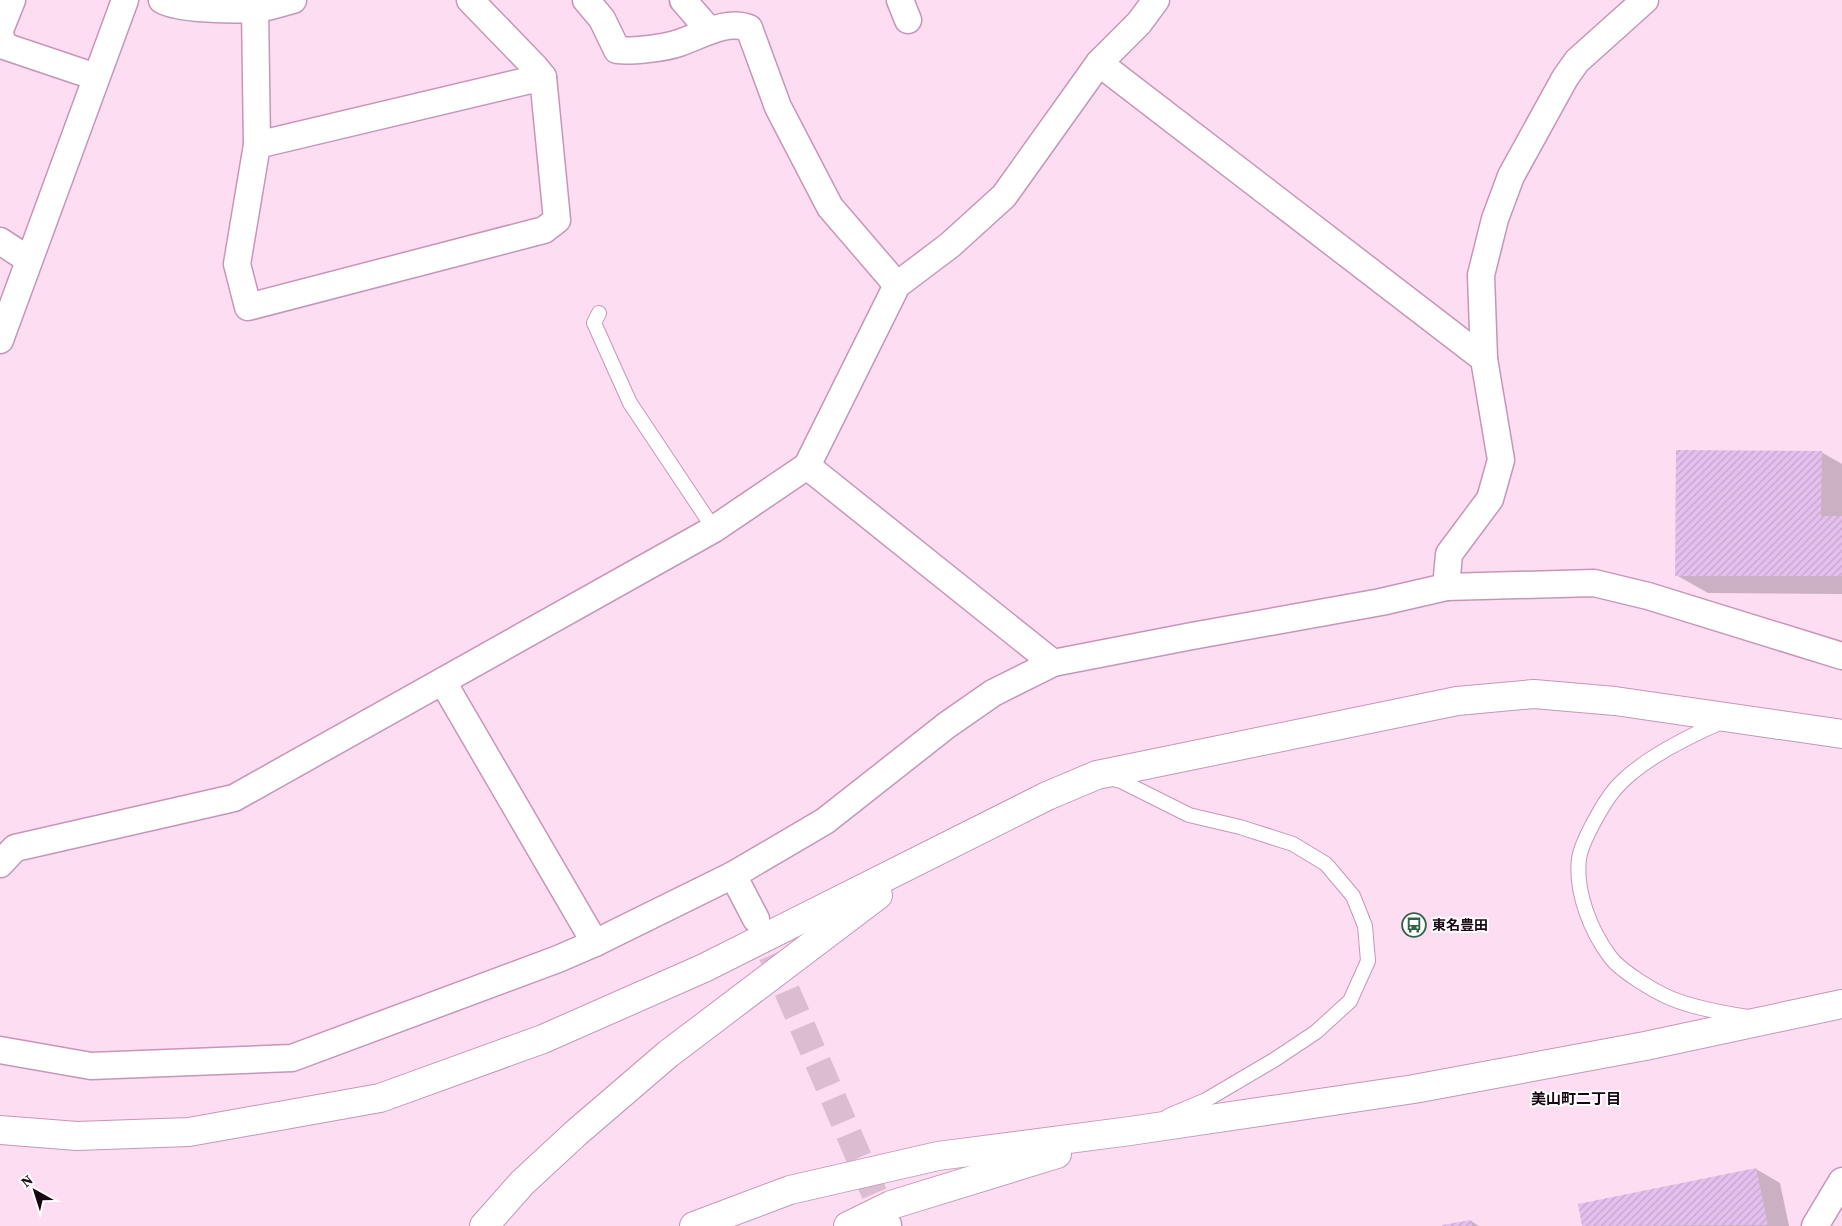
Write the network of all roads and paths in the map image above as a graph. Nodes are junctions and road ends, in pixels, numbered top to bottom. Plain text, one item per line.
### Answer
1 (12, 0) edge
2 (125, 0) edge
3 (162, 0) edge
4 (293, 0) edge
5 (470, 0) edge
6 (586, 0) edge
7 (684, 0) edge
8 (1156, 0) edge
9 (1645, 0) edge
10 (256, 9) junction
11 (0, 30) edge
12 (709, 30) junction
13 (0, 34) edge
14 (1099, 63) junction
15 (96, 77) junction
16 (543, 78) junction
17 (257, 145) junction
18 (0, 241) edge
19 (29, 260) junction
20 (897, 285) junction
21 (599, 313) dead end
22 (0, 340) edge
23 (1484, 359) junction
24 (807, 466) junction
25 (714, 529) junction
26 (1446, 587) junction
27 (1842, 656) edge
28 (1054, 663) junction
29 (443, 682) junction
30 (1731, 718) junction
31 (1842, 734) edge
32 (1097, 775) junction
33 (940, 850) junction
34 (0, 864) edge
35 (734, 875) junction
36 (756, 919) tunnel mouth
37 (595, 943) junction
38 (1842, 1004) edge
39 (1768, 1020) junction
40 (0, 1050) edge
41 (0, 1130) edge
42 (1130, 1131) junction
43 (1842, 1181) edge
44 (484, 1226) edge
45 (694, 1226) edge
46 (848, 1226) edge
47 (1815, 1226) edge

1 - 11 street
2 - 15 street
3 - 10 street
4 - 10 street
5 - 16 street
6 - 12 street
7 - 12 street
8 - 14 street
9 - 23 street
10 - 17 street
12 - 20 street
13 - 15 street
14 - 20 street
14 - 23 street
15 - 19 street
16 - 17 street
16 - 17 street
18 - 19 street
19 - 22 street
20 - 24 street
21 - 25 lane
23 - 26 street
24 - 25 street
24 - 28 street
25 - 29 street
26 - 27 street
26 - 28 street
28 - 35 street
29 - 34 street
29 - 37 street
30 - 31 highway
30 - 32 highway
30 - 39 lane
32 - 33 highway
32 - 42 lane
33 - 41 highway
33 - 44 highway
35 - 36 street
35 - 37 street
37 - 40 street
38 - 39 highway
39 - 42 highway
42 - 45 highway
42 - 46 highway
43 - 47 street

